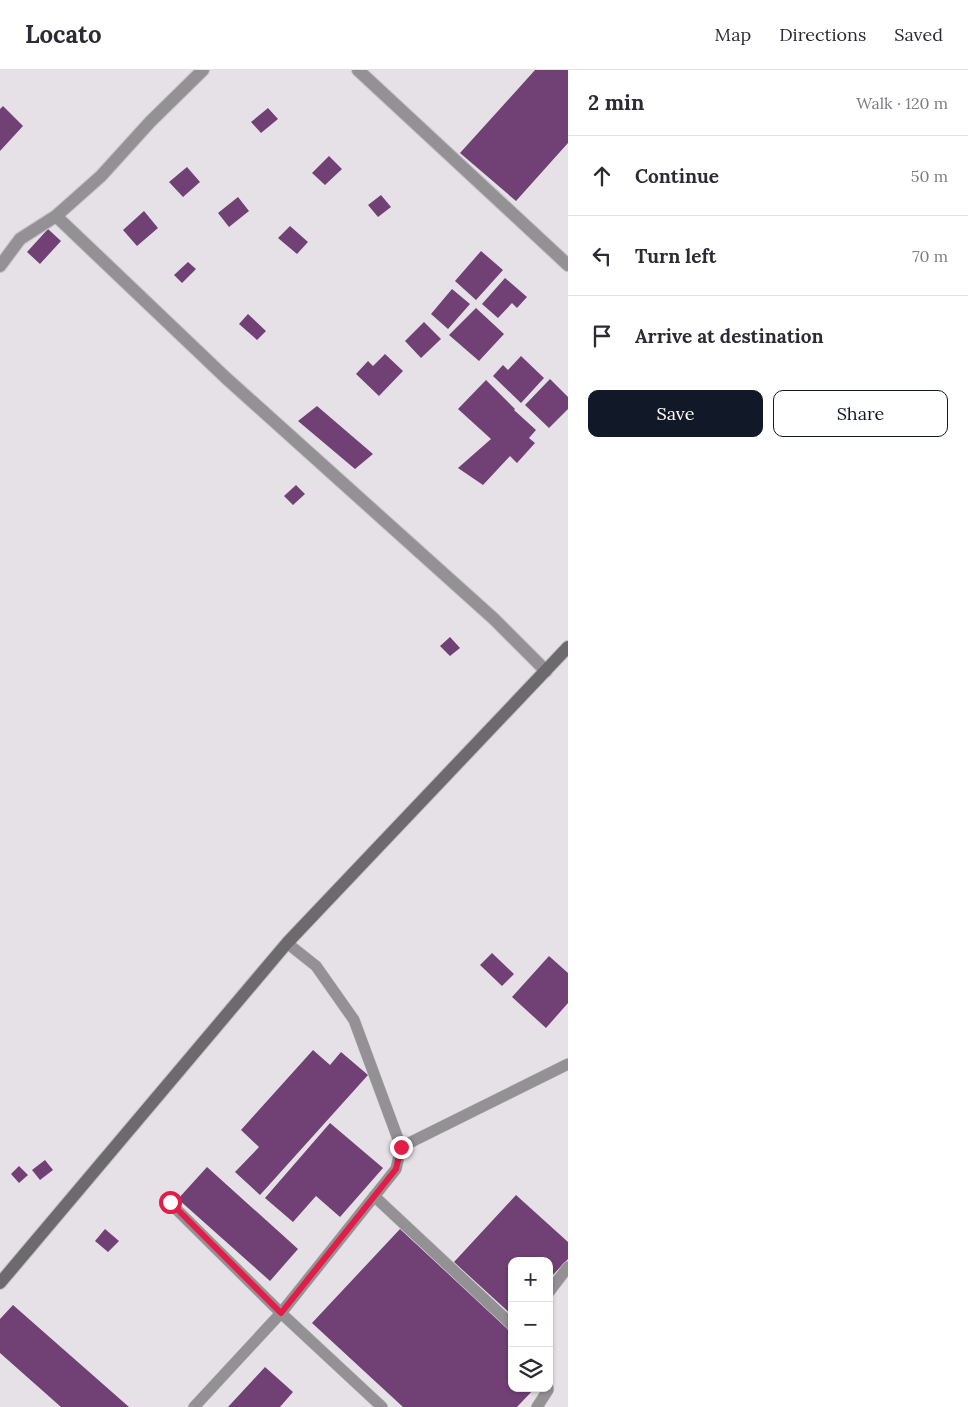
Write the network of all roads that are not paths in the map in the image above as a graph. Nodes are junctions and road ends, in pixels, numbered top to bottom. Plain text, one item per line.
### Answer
1 (203, 70) edge
2 (358, 70) edge
3 (56, 216) junction
4 (568, 265) edge
5 (0, 266) edge
6 (568, 647) edge
7 (546, 671) junction
8 (287, 943) junction
9 (568, 1064) edge
10 (401, 1147) junction
11 (374, 1196) junction
12 (170, 1202) dead end
13 (568, 1267) edge
14 (0, 1283) edge
15 (553, 1287) edge
16 (281, 1313) junction
17 (508, 1321) edge
18 (547, 1392) edge
19 (194, 1407) edge
20 (382, 1407) edge
21 (537, 1407) edge

1 - 3 street
2 - 4 street
3 - 5 street
3 - 7 street
6 - 7 street
7 - 8 street
8 - 10 lane
8 - 14 street
9 - 10 lane
10 - 11 lane
11 - 16 lane
11 - 17 lane
12 - 16 lane
13 - 15 lane
16 - 19 lane
16 - 20 lane
18 - 21 lane

